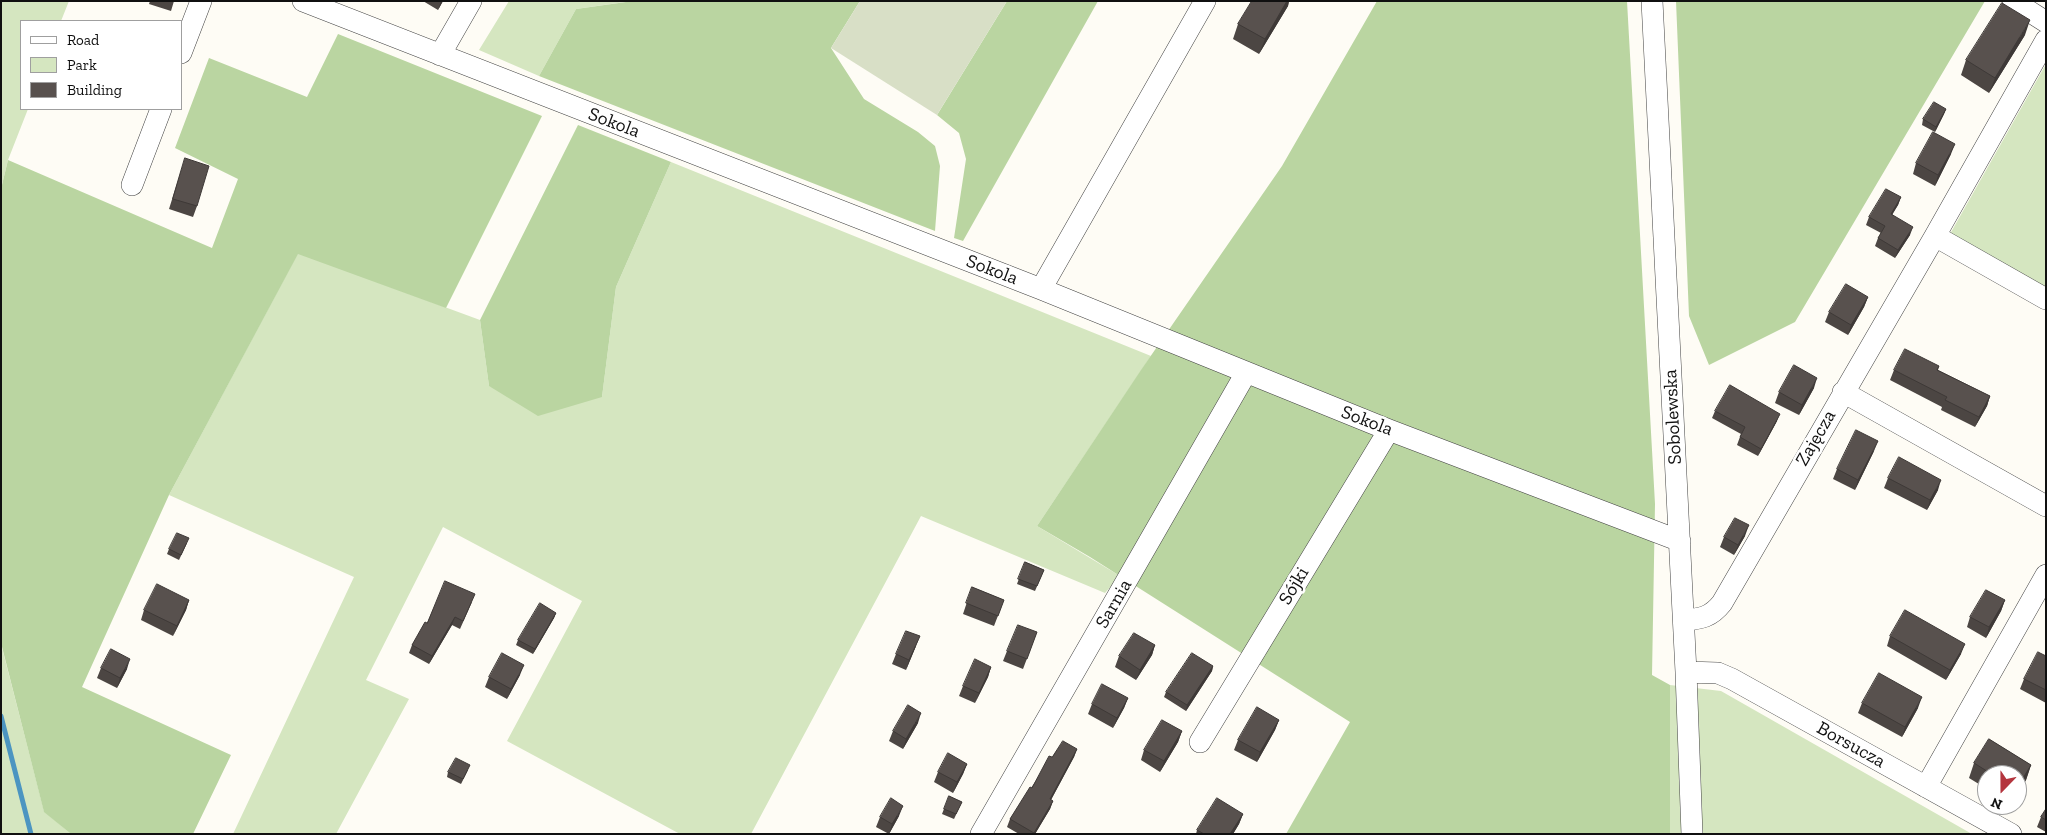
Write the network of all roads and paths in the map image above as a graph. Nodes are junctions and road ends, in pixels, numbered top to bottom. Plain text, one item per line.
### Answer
1 (200, 1) edge
2 (303, 1) edge
3 (471, 1) edge
4 (1205, 1) edge
5 (1652, 1) edge
6 (2014, 1) edge
7 (2046, 22) edge
8 (2046, 40) edge
9 (182, 50) edge
10 (440, 55) junction
11 (160, 110) edge
12 (132, 185) dead end
13 (1934, 236) junction
14 (1041, 289) junction
15 (2046, 299) edge
16 (1246, 373) junction
17 (1843, 392) junction
18 (1389, 430) junction
19 (2046, 506) edge
20 (1680, 541) junction
21 (2046, 575) edge
22 (1684, 620) junction
23 (1686, 672) junction
24 (1200, 742) dead end
25 (1926, 787) junction
26 (2003, 832) edge
27 (981, 834) edge
28 (1692, 834) edge

1 - 9 street
2 - 10 street, Sokola
3 - 10 street
4 - 14 street
5 - 20 street, Sobolewska
6 - 7 street
8 - 13 street, Zajęcza
10 - 14 street, Sokola
11 - 12 street
13 - 15 street
13 - 17 street, Zajęcza
14 - 16 street, Sokola
16 - 18 street, Sokola
16 - 27 street, Sarnia
17 - 19 street
17 - 22 street, Zajęcza
18 - 20 street, Sokola
18 - 24 street, Sójki
20 - 22 street, Sobolewska
21 - 25 street
22 - 23 street, Sobolewska
23 - 25 street, Borsucza
23 - 28 street, Sobolewska
25 - 26 street, Borsucza

